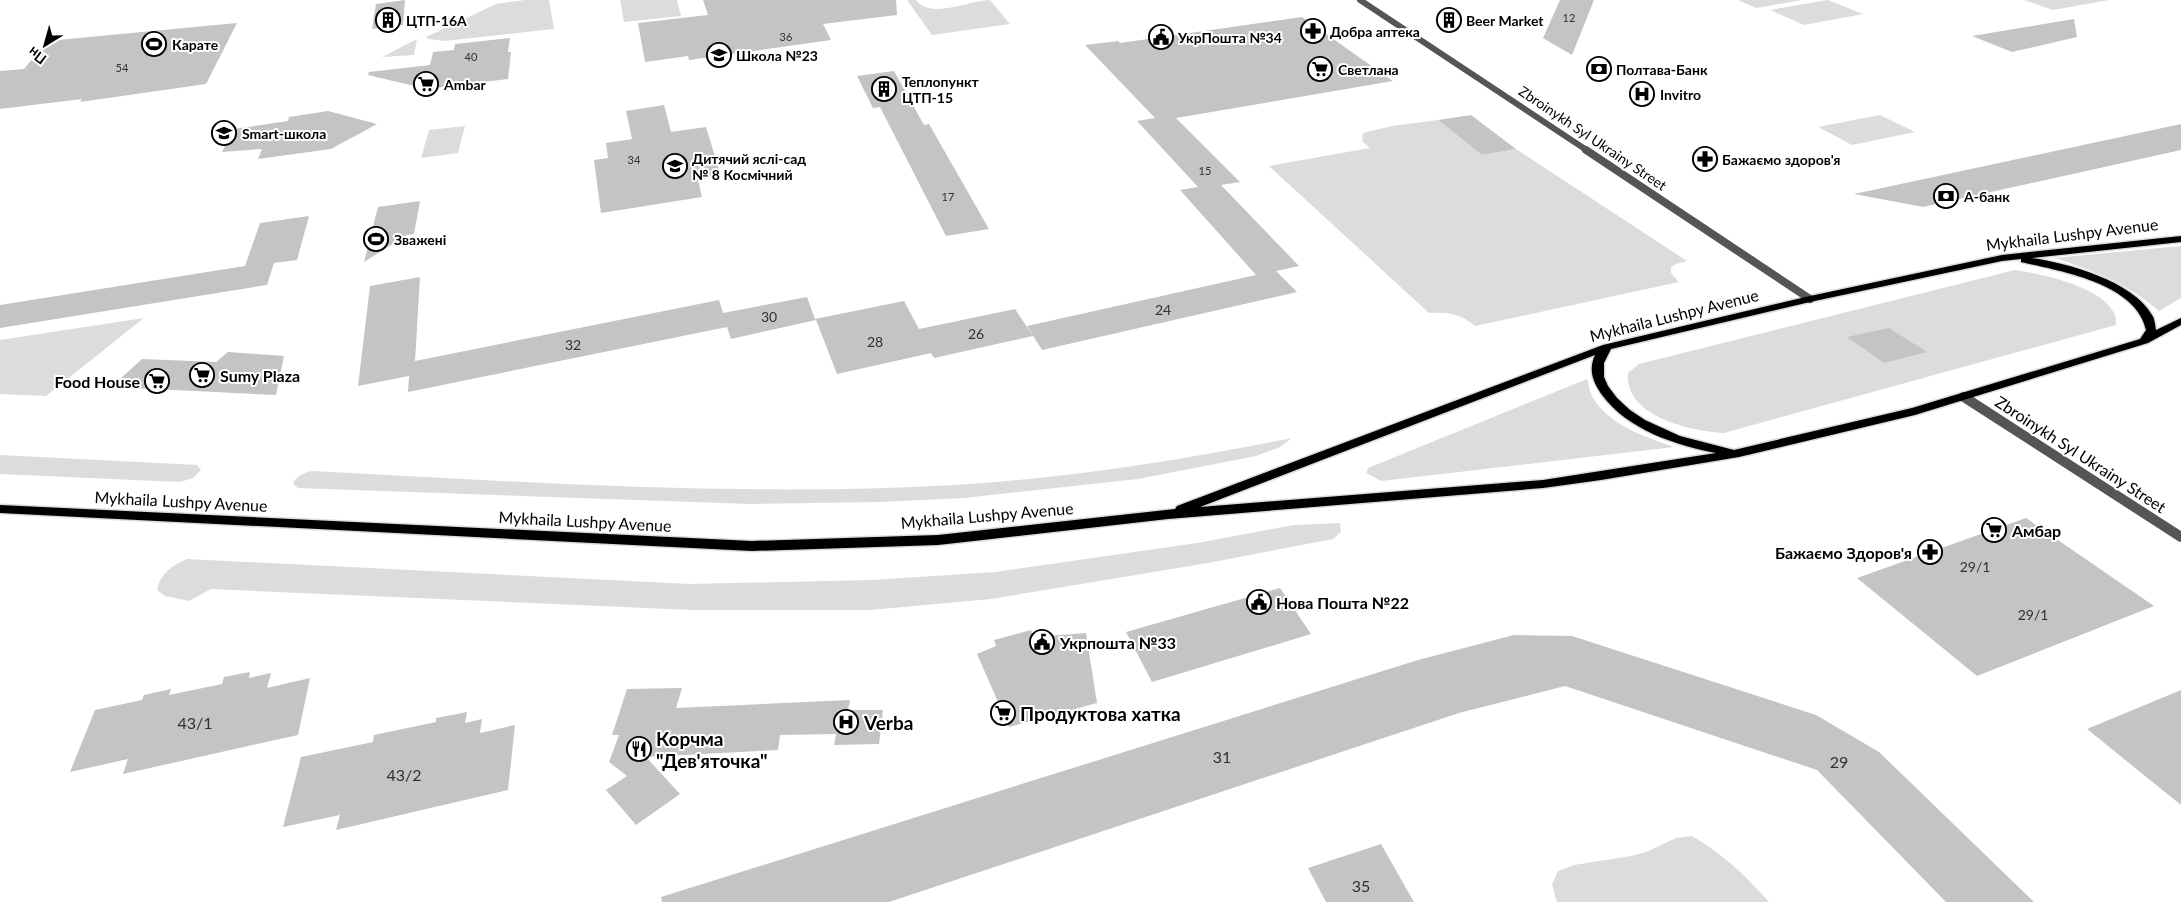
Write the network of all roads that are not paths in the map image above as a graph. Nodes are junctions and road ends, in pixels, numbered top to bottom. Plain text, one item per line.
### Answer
1 (1360, 0) edge
2 (2181, 239) edge
3 (2002, 258) junction
4 (1810, 299) junction
5 (2181, 320) edge
6 (2144, 341) junction
7 (1607, 347) junction
8 (1964, 397) junction
9 (1739, 453) junction
10 (0, 509) edge
11 (1168, 514) junction
12 (2181, 537) edge

1 - 4 street, Zbroinykh Syl Ukrainy Street
2 - 3 main road, Mykhaila Lushpy Avenue
3 - 4 main road, Mykhaila Lushpy Avenue
3 - 6 main road
4 - 7 main road, Mykhaila Lushpy Avenue
5 - 6 main road, Mykhaila Lushpy Avenue
6 - 8 main road, Mykhaila Lushpy Avenue
7 - 9 main road
7 - 11 main road, Mykhaila Lushpy Avenue
8 - 9 main road, Mykhaila Lushpy Avenue
8 - 12 street, Zbroinykh Syl Ukrainy Street
9 - 11 main road, Mykhaila Lushpy Avenue
10 - 11 main road, Mykhaila Lushpy Avenue

